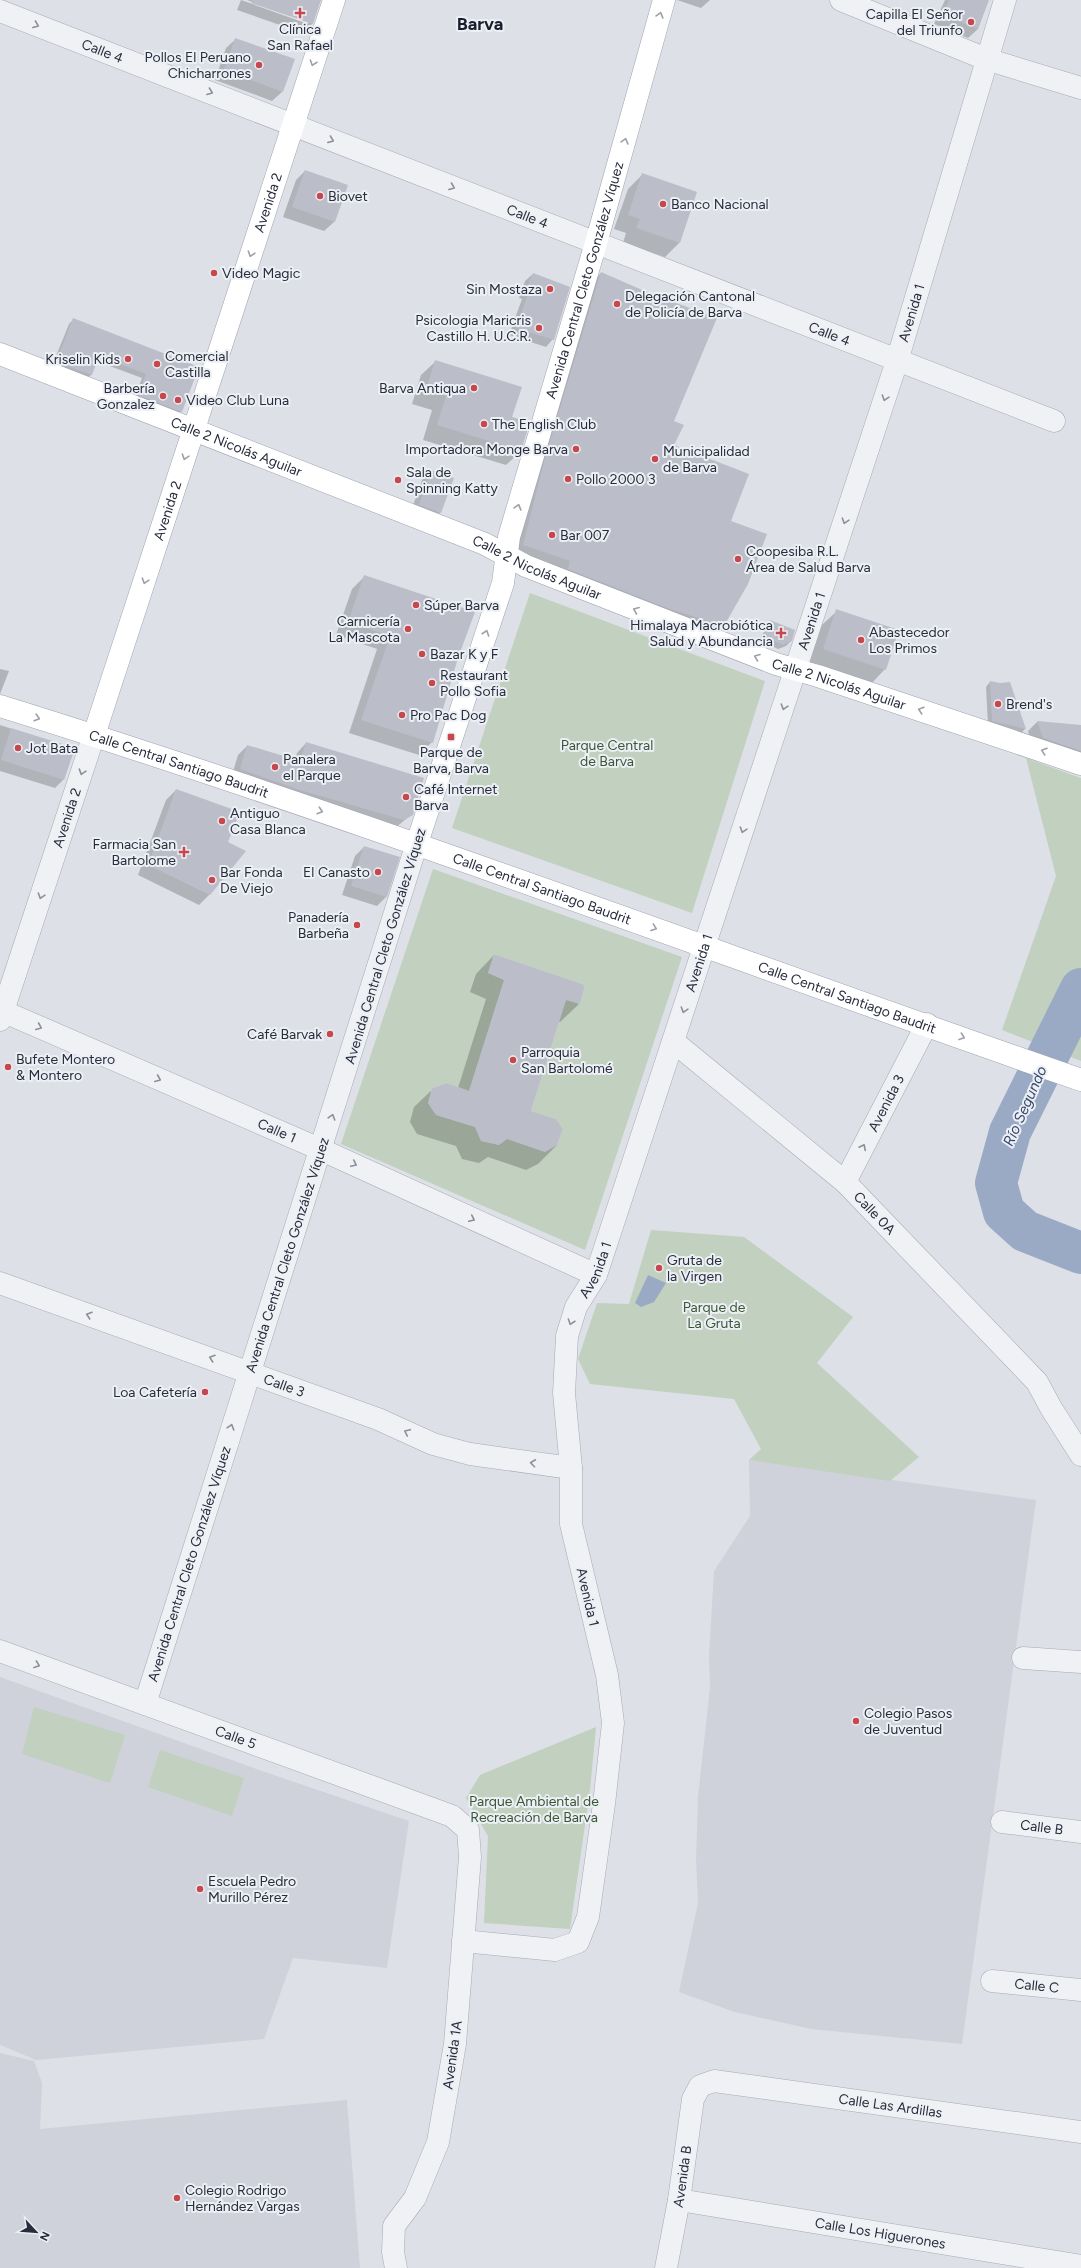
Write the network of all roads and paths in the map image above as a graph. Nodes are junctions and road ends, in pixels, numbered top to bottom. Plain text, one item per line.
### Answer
1 (334, 0) edge
2 (664, 0) edge
3 (841, 0) edge
4 (1006, 0) edge
5 (0, 11) edge
6 (986, 59) junction
7 (1081, 88) edge
8 (292, 124) junction
9 (596, 243) junction
10 (0, 354) edge
11 (897, 361) junction
12 (1054, 421) dead end
13 (194, 429) junction
14 (506, 555) junction
15 (796, 670) junction
16 (0, 706) edge
17 (94, 736) junction
18 (1081, 764) edge
19 (417, 843) junction
20 (706, 946) junction
21 (1, 1014) edge
22 (927, 1024) junction
23 (674, 1042) junction
24 (1072, 1077) edge
25 (322, 1150) junction
26 (845, 1182) junction
27 (596, 1275) junction
28 (0, 1283) edge
29 (248, 1371) junction
30 (1081, 1455) edge
31 (571, 1468) junction
32 (0, 1652) edge
33 (1023, 1658) dead end
34 (1081, 1662) edge
35 (145, 1704) junction
36 (1002, 1822) dead end
37 (468, 1830) joint
38 (1081, 1832) edge
39 (463, 1941) junction
40 (992, 1981) dead end
41 (1081, 1990) edge
42 (700, 2086) joint
43 (1081, 2132) edge
44 (679, 2200) junction
45 (1081, 2266) edge
46 (396, 2268) edge
47 (666, 2268) edge

1 -> 8 main road, Avenida 2
9 -> 2 main road, Avenida Central Cleto González Víquez
3 - 6 street
4 - 6 street, Avenida 1
5 -> 8 street, Calle 4
6 - 7 street
6 - 11 street, Avenida 1
8 -> 9 street, Calle 4
8 -> 13 main road, Avenida 2
9 - 11 street, Calle 4
14 -> 9 main road, Avenida Central Cleto González Víquez
10 - 13 main road, Calle 2 Nicolás Aguilar
11 - 12 street, Calle 4
11 -> 15 street, Avenida 1
13 - 14 main road, Calle 2 Nicolás Aguilar
13 -> 17 main road, Avenida 2
15 -> 14 main road, Calle 2 Nicolás Aguilar
19 -> 14 main road, Avenida Central Cleto González Víquez
18 -> 15 main road, Calle 2 Nicolás Aguilar
15 -> 20 street, Avenida 1
16 -> 17 main road, Calle Central Santiago Baudrit
17 -> 19 main road, Calle Central Santiago Baudrit
17 -> 21 street, Avenida 2
19 -> 20 main road, Calle Central Santiago Baudrit
25 -> 19 street, Avenida Central Cleto González Víquez
20 - 22 main road, Calle Central Santiago Baudrit
20 -> 23 street, Avenida 1
21 -> 25 street, Calle 1
22 -> 24 main road, Calle Central Santiago Baudrit
26 -> 22 street, Avenida 3
23 - 26 street, Calle 0A
23 - 27 street, Avenida 1
25 -> 27 street, Calle 1
25 - 29 street, Avenida Central Cleto González Víquez
26 - 30 street, Calle 0A
27 -> 31 street, Avenida 1
29 -> 28 street, Calle 3
31 -> 29 street, Calle 3
35 -> 29 street, Avenida Central Cleto González Víquez
31 - 39 street, Avenida 1
32 -> 35 street, Calle 5
33 - 34 street
35 - 37 street, Calle 5
36 - 38 street, Calle B
37 - 39 street, Avenida 1A
39 - 46 street, Avenida 1A
40 - 41 street, Calle C
42 - 43 street, Calle Las Ardillas
42 - 44 street, Avenida B
44 - 45 street, Calle Los Higuerones
44 - 47 street, Avenida B

